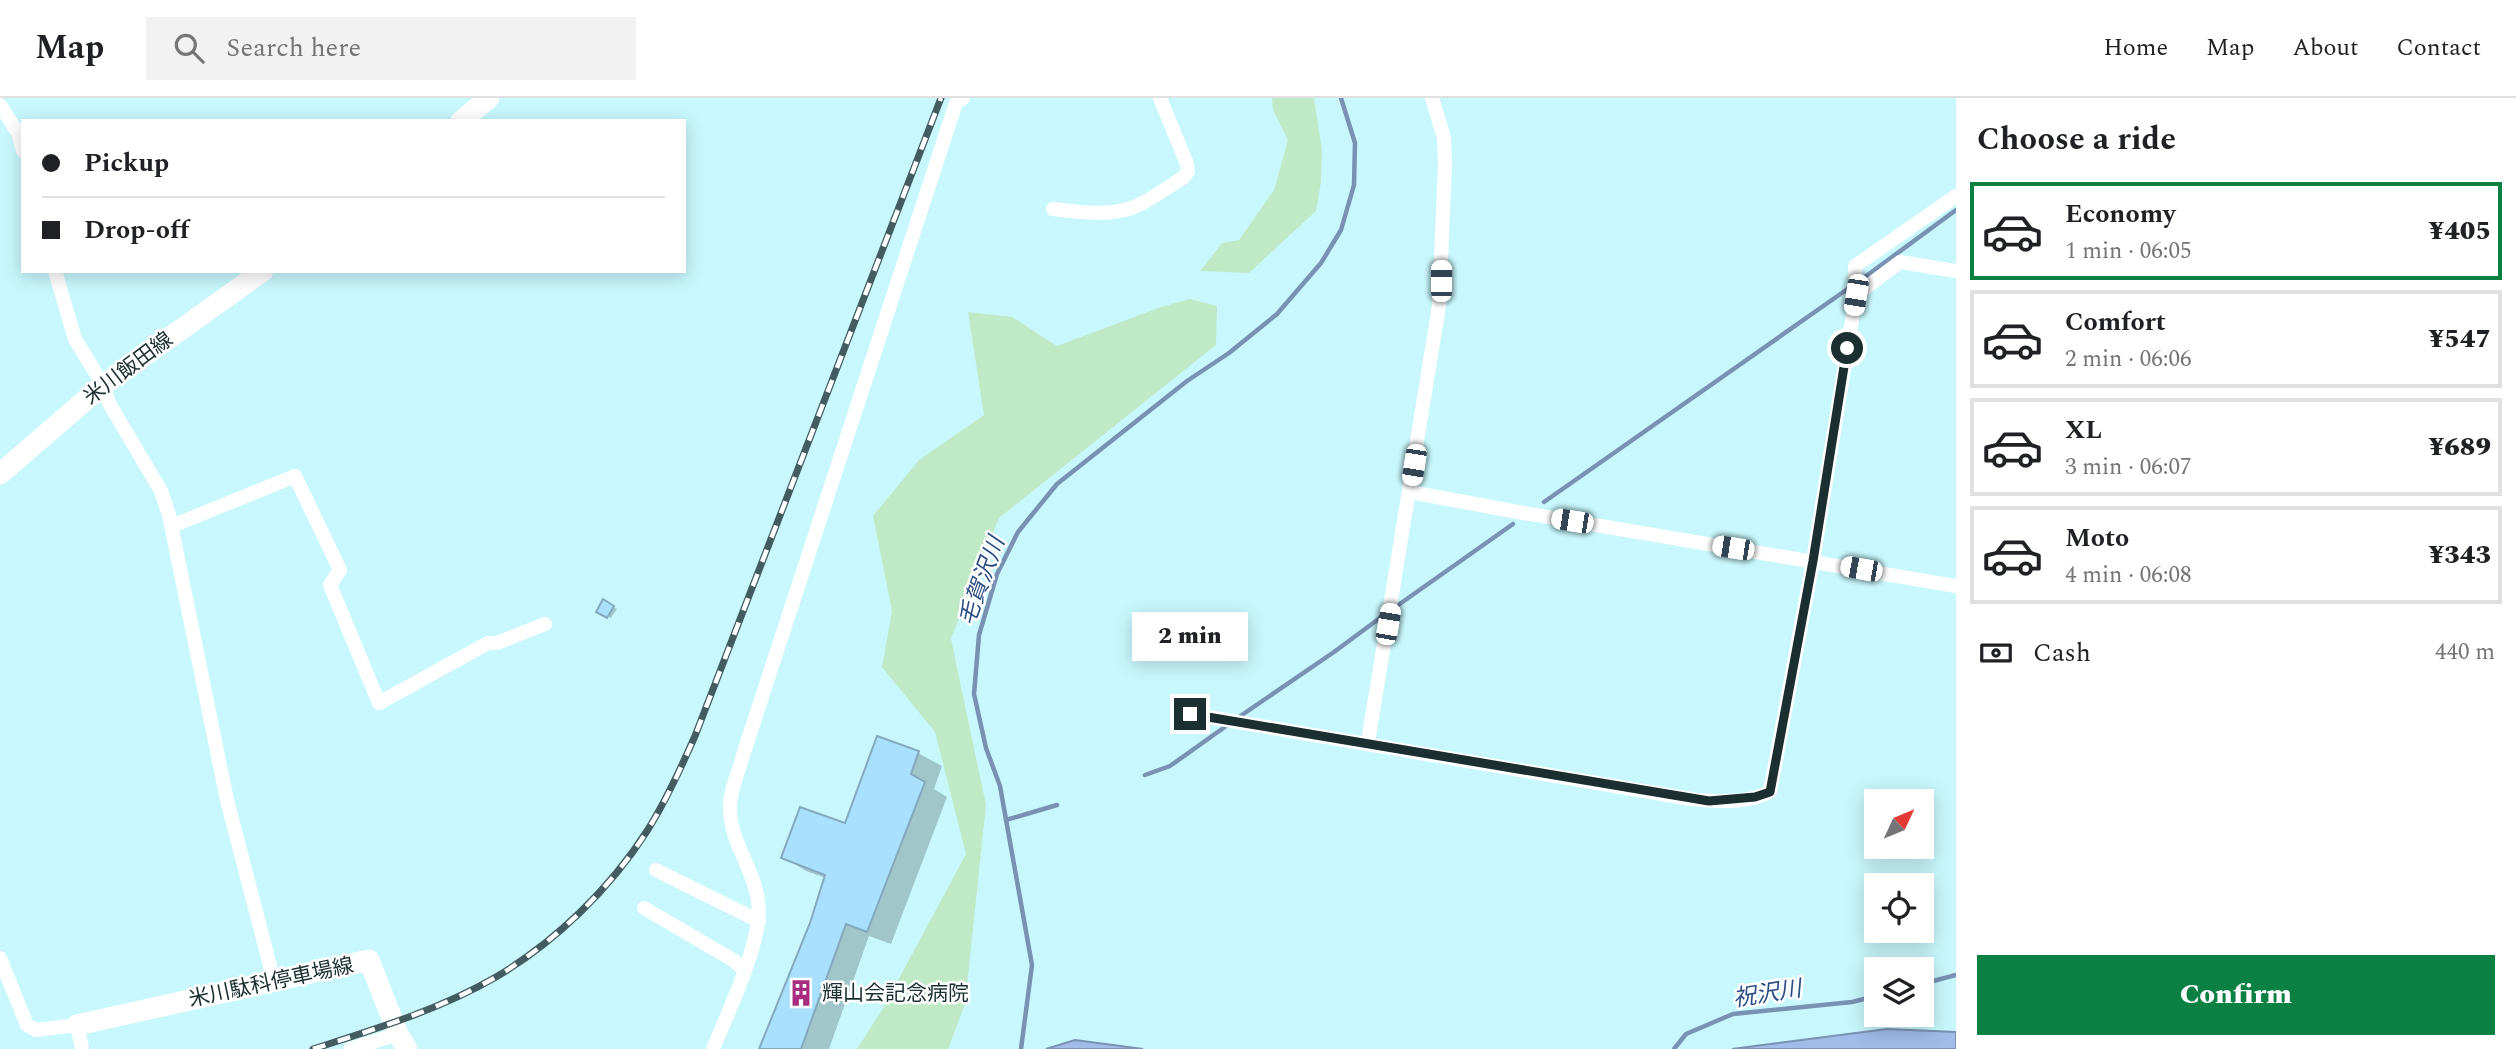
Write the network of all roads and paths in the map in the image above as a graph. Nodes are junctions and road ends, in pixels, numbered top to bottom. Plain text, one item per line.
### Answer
1 (963, 98) edge
2 (1160, 98) edge
3 (1432, 98) edge
4 (0, 105) edge
5 (21, 144) edge
6 (1956, 196) edge
7 (1053, 209) dead end
8 (1956, 271) edge
9 (56, 273) edge
10 (260, 273) edge
11 (1856, 291) junction
12 (103, 385) junction
13 (0, 474) edge
14 (1410, 492) junction
15 (172, 526) junction
16 (1813, 561) junction
17 (1956, 586) edge
18 (545, 624) dead end
19 (1190, 714) dead end
20 (1368, 742) junction
21 (656, 870) dead end
22 (644, 908) dead end
23 (759, 921) junction
24 (0, 958) edge
25 (744, 969) junction
26 (274, 981) junction
27 (77, 1025) junction
28 (402, 1041) edge
29 (82, 1049) edge
30 (350, 1049) edge
31 (713, 1049) edge

1 - 23 street
2 - 7 street
3 - 14 street
4 - 5 street
6 - 11 street
8 - 11 street
9 - 12 street
10 - 12 main road, 米川飯田線
11 - 16 street
12 - 13 main road, 米川飯田線
12 - 15 street
14 - 16 street
14 - 20 street
15 - 18 street
15 - 26 street
16 - 17 street
16 - 20 street
19 - 20 street
21 - 23 street
22 - 25 street
23 - 25 street
24 - 27 street
25 - 31 street
26 - 27 main road, 米川駄科停車場線
26 - 28 main road, 米川駄科停車場線
27 - 29 street
28 - 30 street

